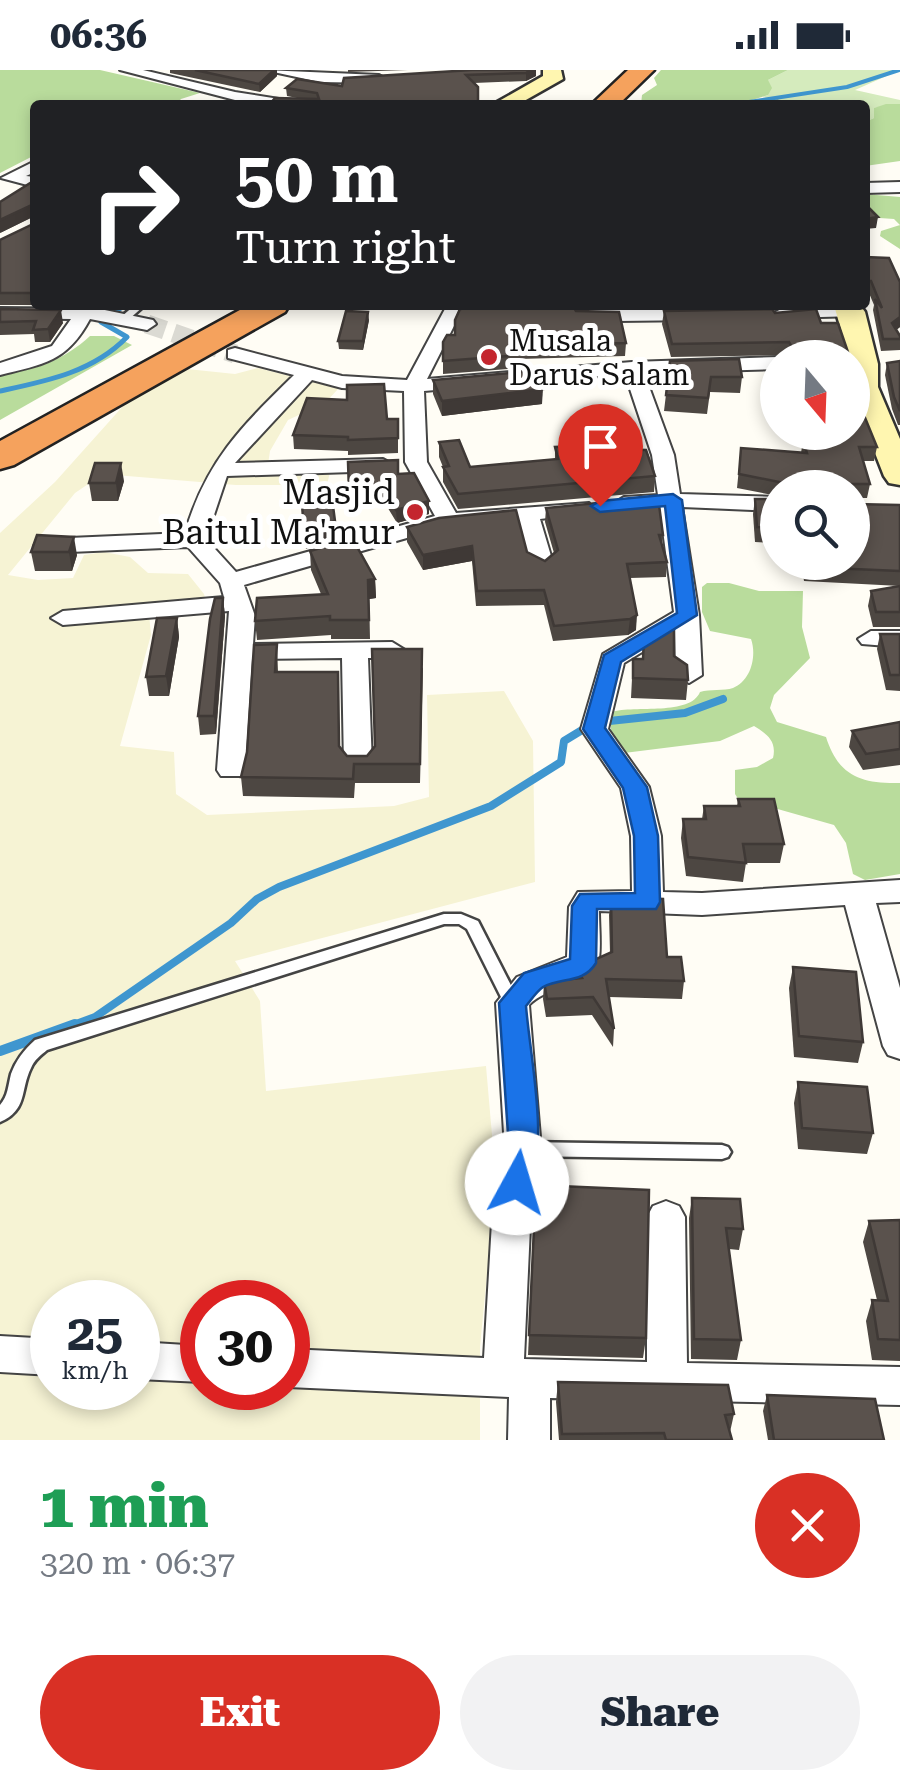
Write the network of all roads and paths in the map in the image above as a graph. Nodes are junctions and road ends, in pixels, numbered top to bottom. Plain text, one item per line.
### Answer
1 (127, 70) edge
2 (271, 70) edge
3 (552, 70) edge
4 (616, 70) edge
5 (642, 70) edge
6 (155, 73) edge
7 (388, 79) edge
8 (269, 100) edge
9 (511, 100) edge
10 (585, 100) edge
11 (609, 100) edge
12 (30, 168) edge
13 (5, 180) edge
14 (30, 182) edge
15 (900, 187) edge
16 (870, 188) edge
17 (234, 310) edge
18 (264, 310) edge
19 (452, 310) edge
20 (580, 310) edge
21 (823, 310) edge
22 (849, 310) edge
23 (0, 313) edge
24 (144, 314) tunnel mouth
25 (772, 314) edge
26 (712, 315) edge
27 (106, 316) junction
28 (854, 340) edge
29 (235, 354) tunnel mouth
30 (900, 362) edge
31 (870, 363) edge
32 (760, 364) edge
33 (632, 368) junction
34 (0, 369) edge
35 (308, 373) junction
36 (414, 386) junction
37 (870, 402) edge
38 (0, 433) edge
39 (0, 457) edge
40 (416, 462) junction
41 (220, 470) junction
42 (900, 476) edge
43 (673, 500) junction
44 (760, 503) edge
45 (527, 513) junction
46 (449, 520) junction
47 (194, 540) junction
48 (46, 546) edge
49 (542, 566) edge
50 (236, 592) junction
51 (687, 615) junction
52 (63, 618) dead end
53 (871, 639) dead end
54 (900, 640) edge
55 (355, 650) junction
56 (392, 650) edge
57 (242, 652) junction
58 (689, 675) edge
59 (358, 765) edge
60 (230, 770) dead end
61 (900, 891) edge
62 (858, 895) junction
63 (648, 902) junction
64 (512, 1003) junction
65 (899, 1038) edge
66 (0, 1115) edge
67 (524, 1149) junction
68 (722, 1152) dead end
69 (666, 1217) dead end
70 (0, 1354) edge
71 (30, 1355) edge
72 (310, 1369) edge
73 (516, 1379) junction
74 (667, 1380) junction
75 (900, 1386) edge
76 (529, 1440) edge

1 - 6 street
2 - 7 street
3 - 9 street
4 - 10 highway
5 - 11 highway
6 - 8 street
12 - 13 street
13 - 14 street
15 - 16 street
17 - 38 highway
18 - 39 highway
19 - 36 street
20 - 26 street
21 - 25 street
22 - 28 street
23 - 27 street
24 - 27 street
27 - 34 street
29 - 35 street
30 - 31 street
32 - 33 street
33 - 36 street
33 - 43 street
35 - 36 street
35 - 41 street
36 - 40 street
37 - 42 street
40 - 41 street
40 - 46 street
41 - 47 street
43 - 44 street
43 - 45 street
43 - 51 street
45 - 46 street
45 - 49 street
46 - 50 street
47 - 48 street
47 - 50 street
50 - 52 street
50 - 57 street
51 - 58 street
51 - 63 street
53 - 54 street
55 - 56 street
55 - 57 street
55 - 59 street
57 - 60 street
61 - 62 street
62 - 63 street
62 - 65 street
63 - 64 street
64 - 66 lane
64 - 67 street
67 - 68 lane
67 - 73 street
69 - 74 street
70 - 71 street
72 - 73 street
73 - 74 street
73 - 76 street
74 - 75 street

